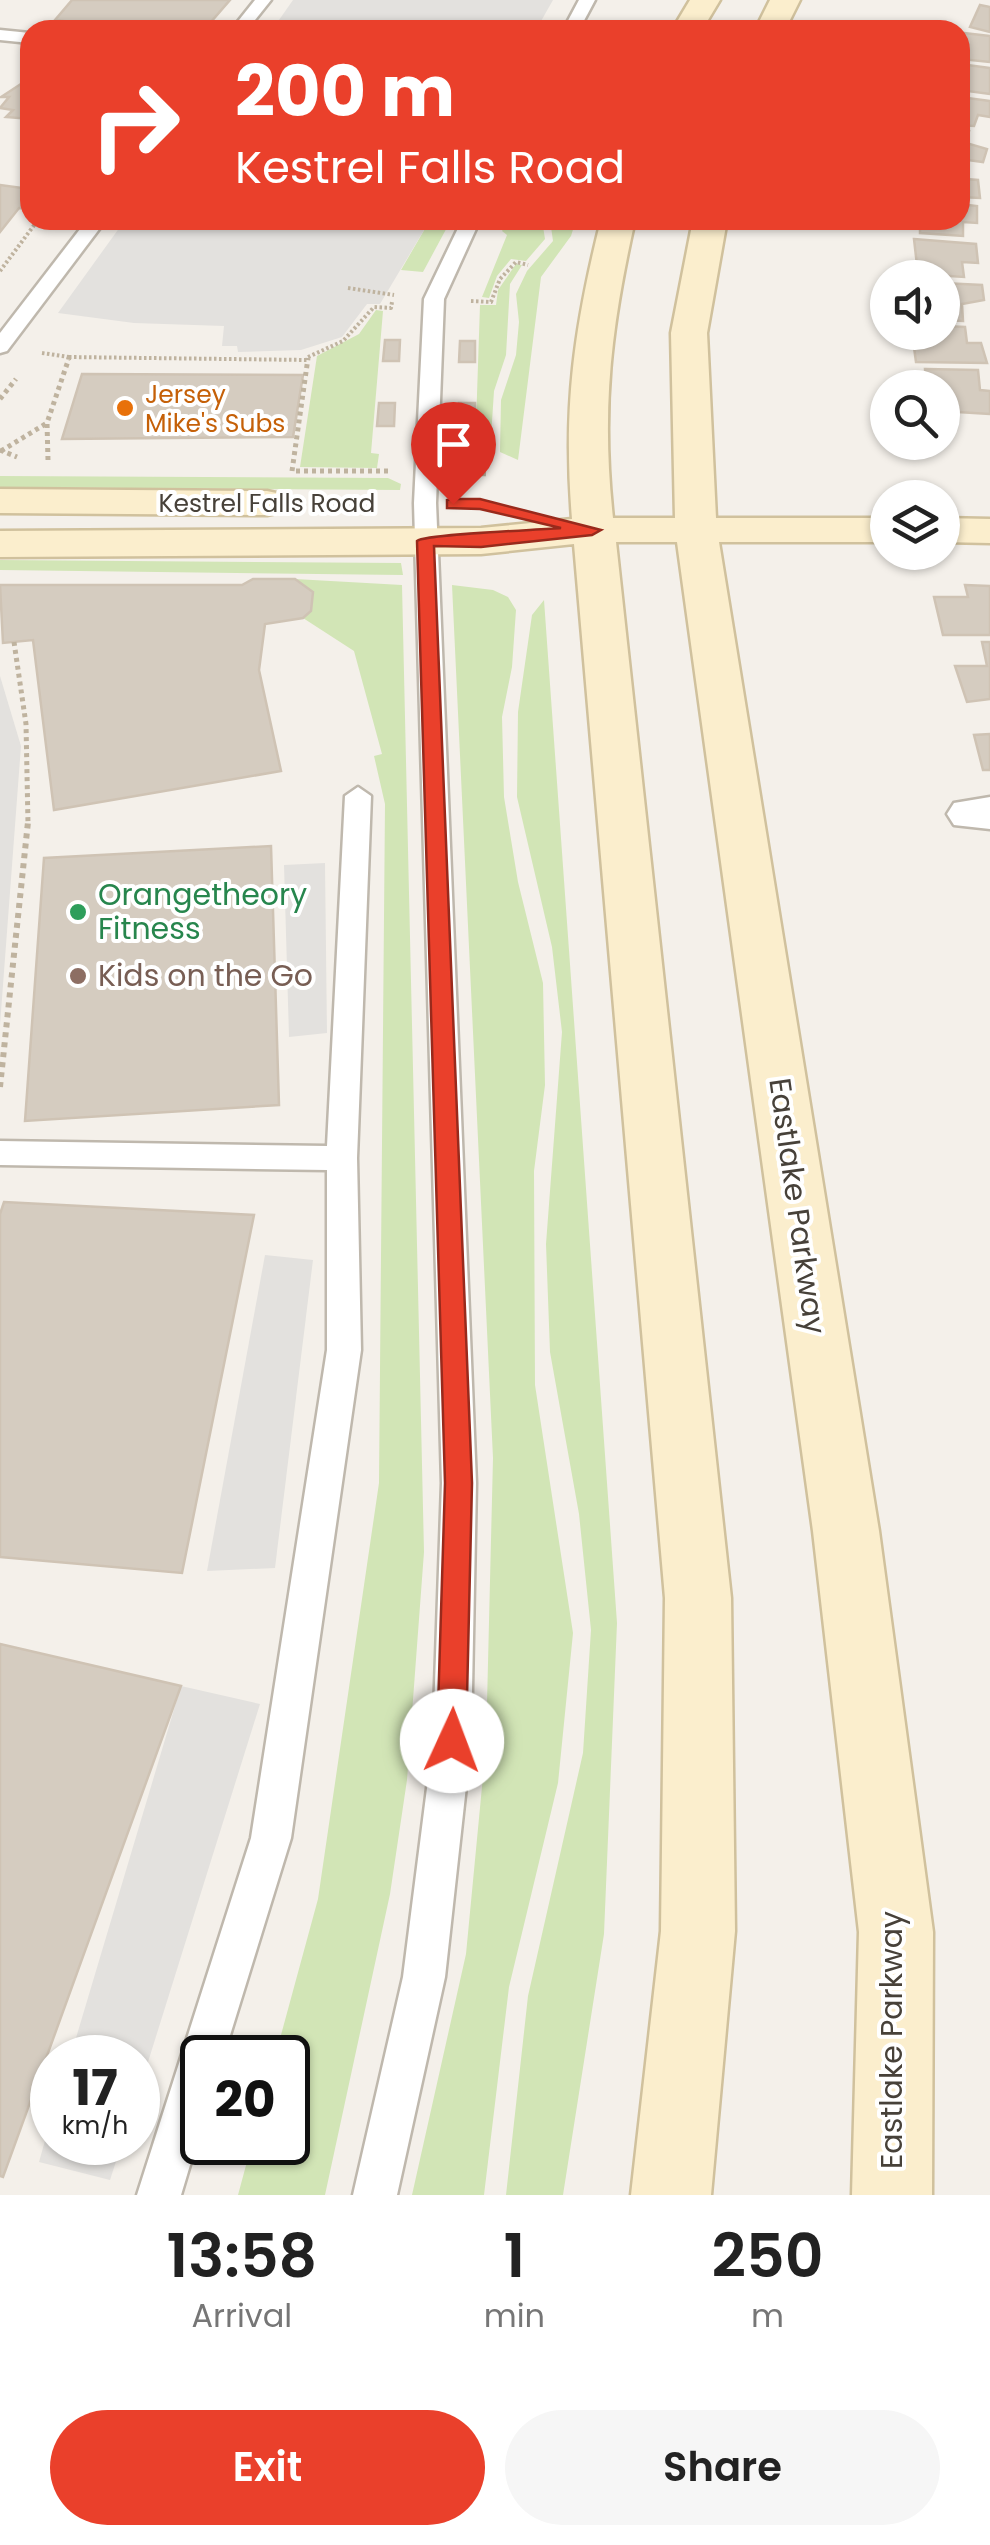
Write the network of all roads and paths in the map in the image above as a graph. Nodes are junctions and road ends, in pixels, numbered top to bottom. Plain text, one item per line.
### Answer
1 (264, 0) edge
2 (247, 20) edge
3 (31, 230) edge
4 (89, 230) edge
5 (467, 230) edge
6 (616, 230) edge
7 (708, 230) edge
8 (528, 265) dead end
9 (0, 271) edge
10 (348, 288) dead end
11 (455, 300) dead end
12 (0, 347) edge
13 (37, 352) dead end
14 (68, 357) junction
15 (308, 357) junction
16 (47, 423) junction
17 (0, 451) edge
18 (47, 470) dead end
19 (316, 492) junction
20 (0, 501) edge
21 (425, 522) junction
22 (592, 530) junction
23 (696, 530) junction
24 (870, 530) edge
25 (960, 530) edge
26 (990, 531) edge
27 (0, 544) edge
28 (14, 642) dead end
29 (358, 796) dead end
30 (0, 1087) edge
31 (0, 1153) edge
32 (342, 1158) junction
33 (159, 2195) edge
34 (375, 2195) edge
35 (671, 2195) edge
36 (892, 2195) edge

1 - 2 lane
3 - 9 path
4 - 12 lane
5 - 21 lane
6 - 22 main road
7 - 23 main road, Eastlake Parkway
8 - 11 path
10 - 15 path
13 - 14 path
14 - 15 path
14 - 16 path
15 - 19 path
16 - 17 path
16 - 18 path
19 - 20 main road, Kestrel Falls Road
19 - 21 main road, Kestrel Falls Road
21 - 22 main road, Kestrel Falls Road
21 - 27 main road, Kestrel Falls Road
21 - 34 lane
22 - 23 main road, Kestrel Falls Road
22 - 35 main road
23 - 24 main road, Kestrel Falls Road
23 - 36 main road, Eastlake Parkway
25 - 26 main road
28 - 30 path
29 - 32 lane
31 - 32 lane
32 - 33 lane

